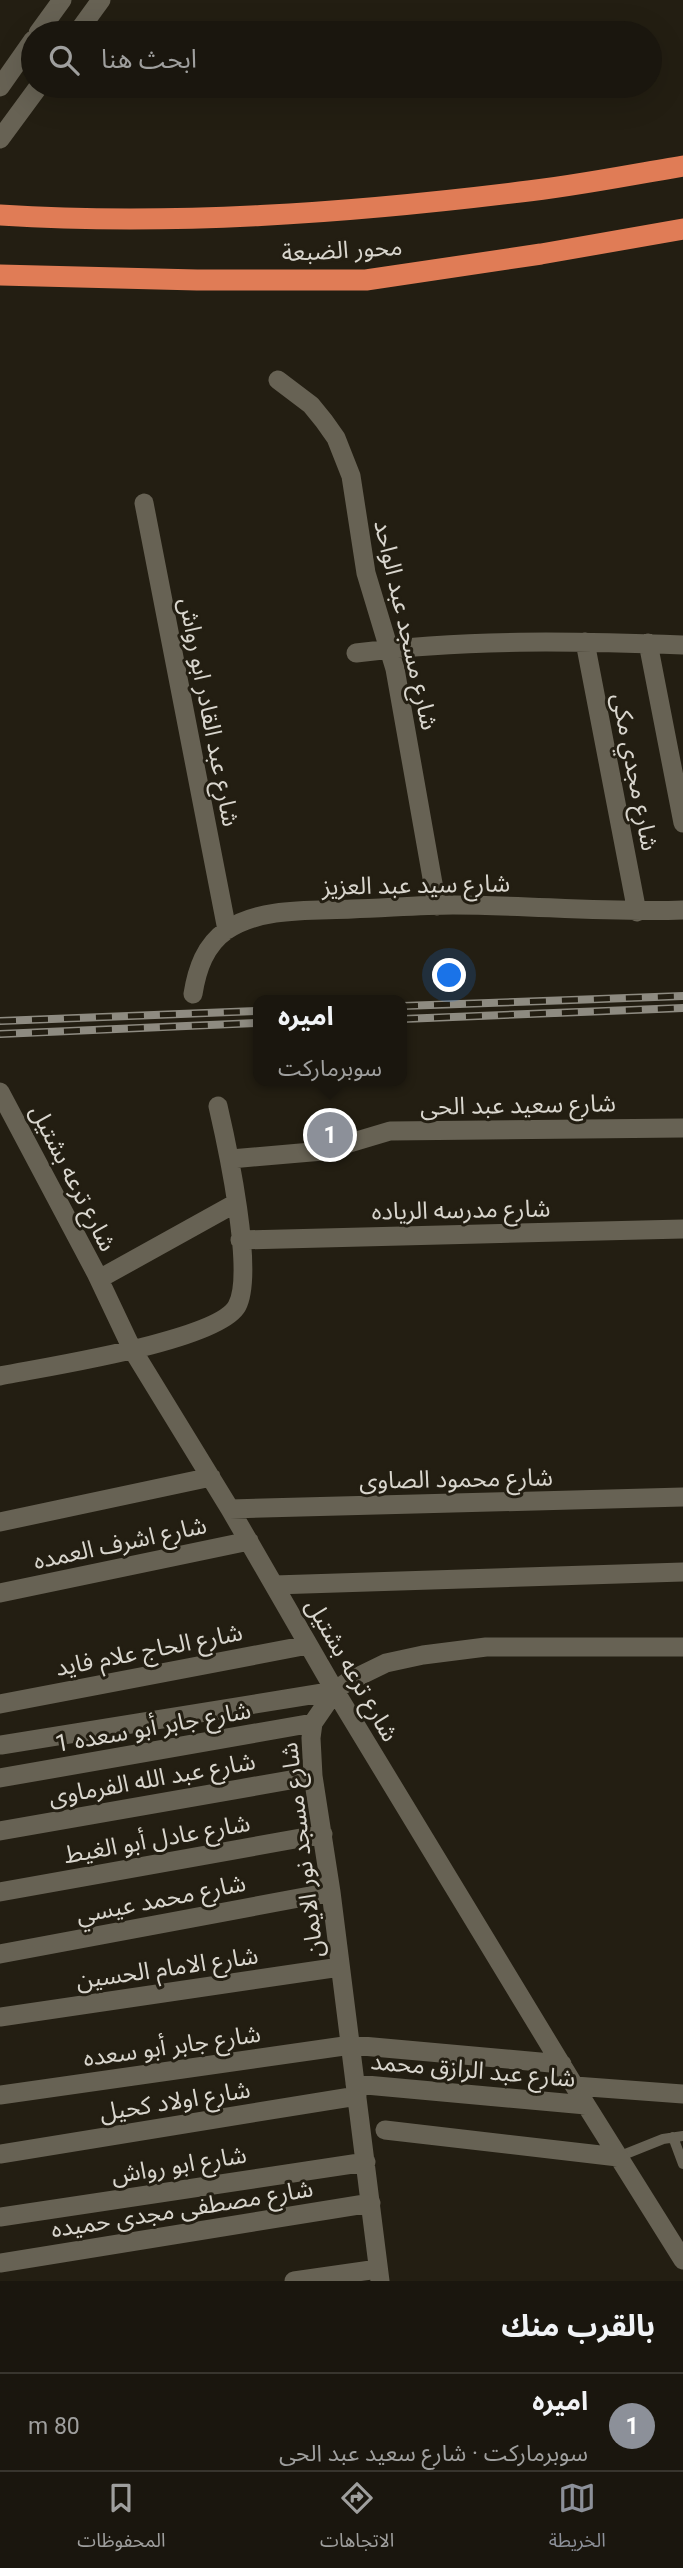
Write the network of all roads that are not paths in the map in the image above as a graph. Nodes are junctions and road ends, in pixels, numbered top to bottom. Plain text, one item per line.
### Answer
1 (62, 0) edge
2 (101, 0) edge
3 (47, 21) edge
4 (86, 21) edge
5 (21, 57) edge
6 (0, 87) edge
7 (29, 98) edge
8 (0, 139) edge
9 (683, 166) edge
10 (0, 215) edge
11 (683, 229) edge
12 (0, 275) edge
13 (278, 380) dead end
14 (144, 503) dead end
15 (585, 642) junction
16 (648, 643) junction
17 (683, 645) edge
18 (389, 648) junction
19 (356, 653) dead end
20 (683, 823) edge
21 (437, 906) junction
22 (683, 910) edge
23 (637, 912) junction
24 (227, 930) junction
25 (193, 994) dead end
26 (0, 1091) edge
27 (218, 1106) dead end
28 (683, 1128) edge
29 (231, 1159) junction
30 (236, 1203) junction
31 (683, 1229) edge
32 (240, 1240) junction
33 (99, 1279) junction
34 (132, 1349) junction
35 (0, 1376) edge
36 (211, 1477) junction
37 (683, 1497) edge
38 (230, 1508) junction
39 (0, 1522) edge
40 (249, 1541) junction
41 (683, 1572) edge
42 (274, 1585) junction
43 (0, 1593) edge
44 (308, 1645) junction
45 (683, 1647) edge
46 (335, 1691) junction
47 (0, 1704) edge
48 (313, 1723) junction
49 (2, 1745) edge
50 (313, 1776) junction
51 (0, 1778) edge
52 (0, 1831) edge
53 (323, 1834) junction
54 (0, 1892) edge
55 (331, 1892) junction
56 (0, 1954) edge
57 (340, 1967) junction
58 (0, 2017) edge
59 (351, 2045) junction
60 (562, 2064) junction
61 (575, 2086) junction
62 (356, 2090) junction
63 (683, 2094) edge
64 (0, 2095) edge
65 (586, 2105) junction
66 (385, 2130) dead end
67 (678, 2136) edge
68 (0, 2154) edge
69 (618, 2157) junction
70 (366, 2162) junction
71 (683, 2164) edge
72 (371, 2203) junction
73 (0, 2217) edge
74 (683, 2260) edge
75 (0, 2263) edge
76 (379, 2275) edge
77 (294, 2281) edge

1 - 3 street
2 - 4 street
5 - 6 street
7 - 8 street
9 - 10 highway, محور الضبعة
11 - 12 highway, محور الضبعة
13 - 18 street, شارع مسجد عبد الواحد
14 - 24 street, شارع عبد القادر ابو رواش
15 - 16 street
15 - 18 street
15 - 23 street, شارع مجدي مكى
16 - 17 street
16 - 20 street
18 - 19 street
18 - 21 street, شارع مسجد عبد الواحد
21 - 23 street, شارع سيد عبد العزيز
21 - 24 street, شارع سيد عبد العزيز
22 - 23 street, شارع سيد عبد العزيز
24 - 25 street, شارع سيد عبد العزيز
26 - 33 street, شارع ترعه بشتيل
27 - 29 street
28 - 29 street, شارع سعيد عبد الحى
29 - 30 street
30 - 32 street
30 - 33 street
31 - 32 street, شارع مدرسه الرياده
32 - 34 street
33 - 34 street, شارع ترعه بشتيل
34 - 35 street
34 - 36 street, شارع ترعه بشتيل
36 - 38 street, شارع ترعه بشتيل
36 - 39 street
37 - 38 street, شارع محمود الصاوى
38 - 40 street, شارع ترعه بشتيل
40 - 42 street, شارع ترعه بشتيل
40 - 43 street, شارع اشرف العمده
41 - 42 street
42 - 44 street, شارع ترعه بشتيل
44 - 46 street, شارع ترعه بشتيل
44 - 47 street, شارع الحاج علام فايد
45 - 46 street, شارع مسجد نور الايمان
46 - 48 street, شارع مسجد نور الايمان
46 - 49 street
46 - 60 street, شارع ترعه بشتيل
48 - 50 street, شارع مسجد نور الايمان
48 - 51 street, شارع جابر أبو سعده 1
50 - 52 street, شارع عبد الله الفرماوى
50 - 53 street, شارع مسجد نور الايمان
53 - 54 street, شارع عادل أبو الغيط
53 - 55 street, شارع مسجد نور الايمان
55 - 56 street, شارع محمد عيسي
55 - 57 street, شارع مسجد نور الايمان
57 - 58 street, شارع الامام الحسين
57 - 59 street, شارع مسجد نور الايمان
59 - 60 street, شارع جابر أبو سعده
59 - 62 street, شارع مسجد نور الايمان
59 - 64 street, شارع جابر أبو سعده
60 - 61 street, شارع ترعه بشتيل
61 - 63 street
61 - 65 street, شارع ترعه بشتيل
62 - 65 street, شارع عبد الرازق محمد
62 - 68 street, شارع اولاد كحيل
62 - 70 street, شارع مسجد نور الايمان
65 - 69 street, شارع ترعه بشتيل
66 - 69 street
67 - 69 lane
67 - 71 lane
69 - 74 street, شارع ترعه بشتيل
70 - 72 street, شارع مسجد نور الايمان
70 - 73 street, شارع ابو رواش
72 - 75 street, شارع مصطفى مجدى حميده
72 - 76 street, شارع مسجد نور الايمان
76 - 77 street

